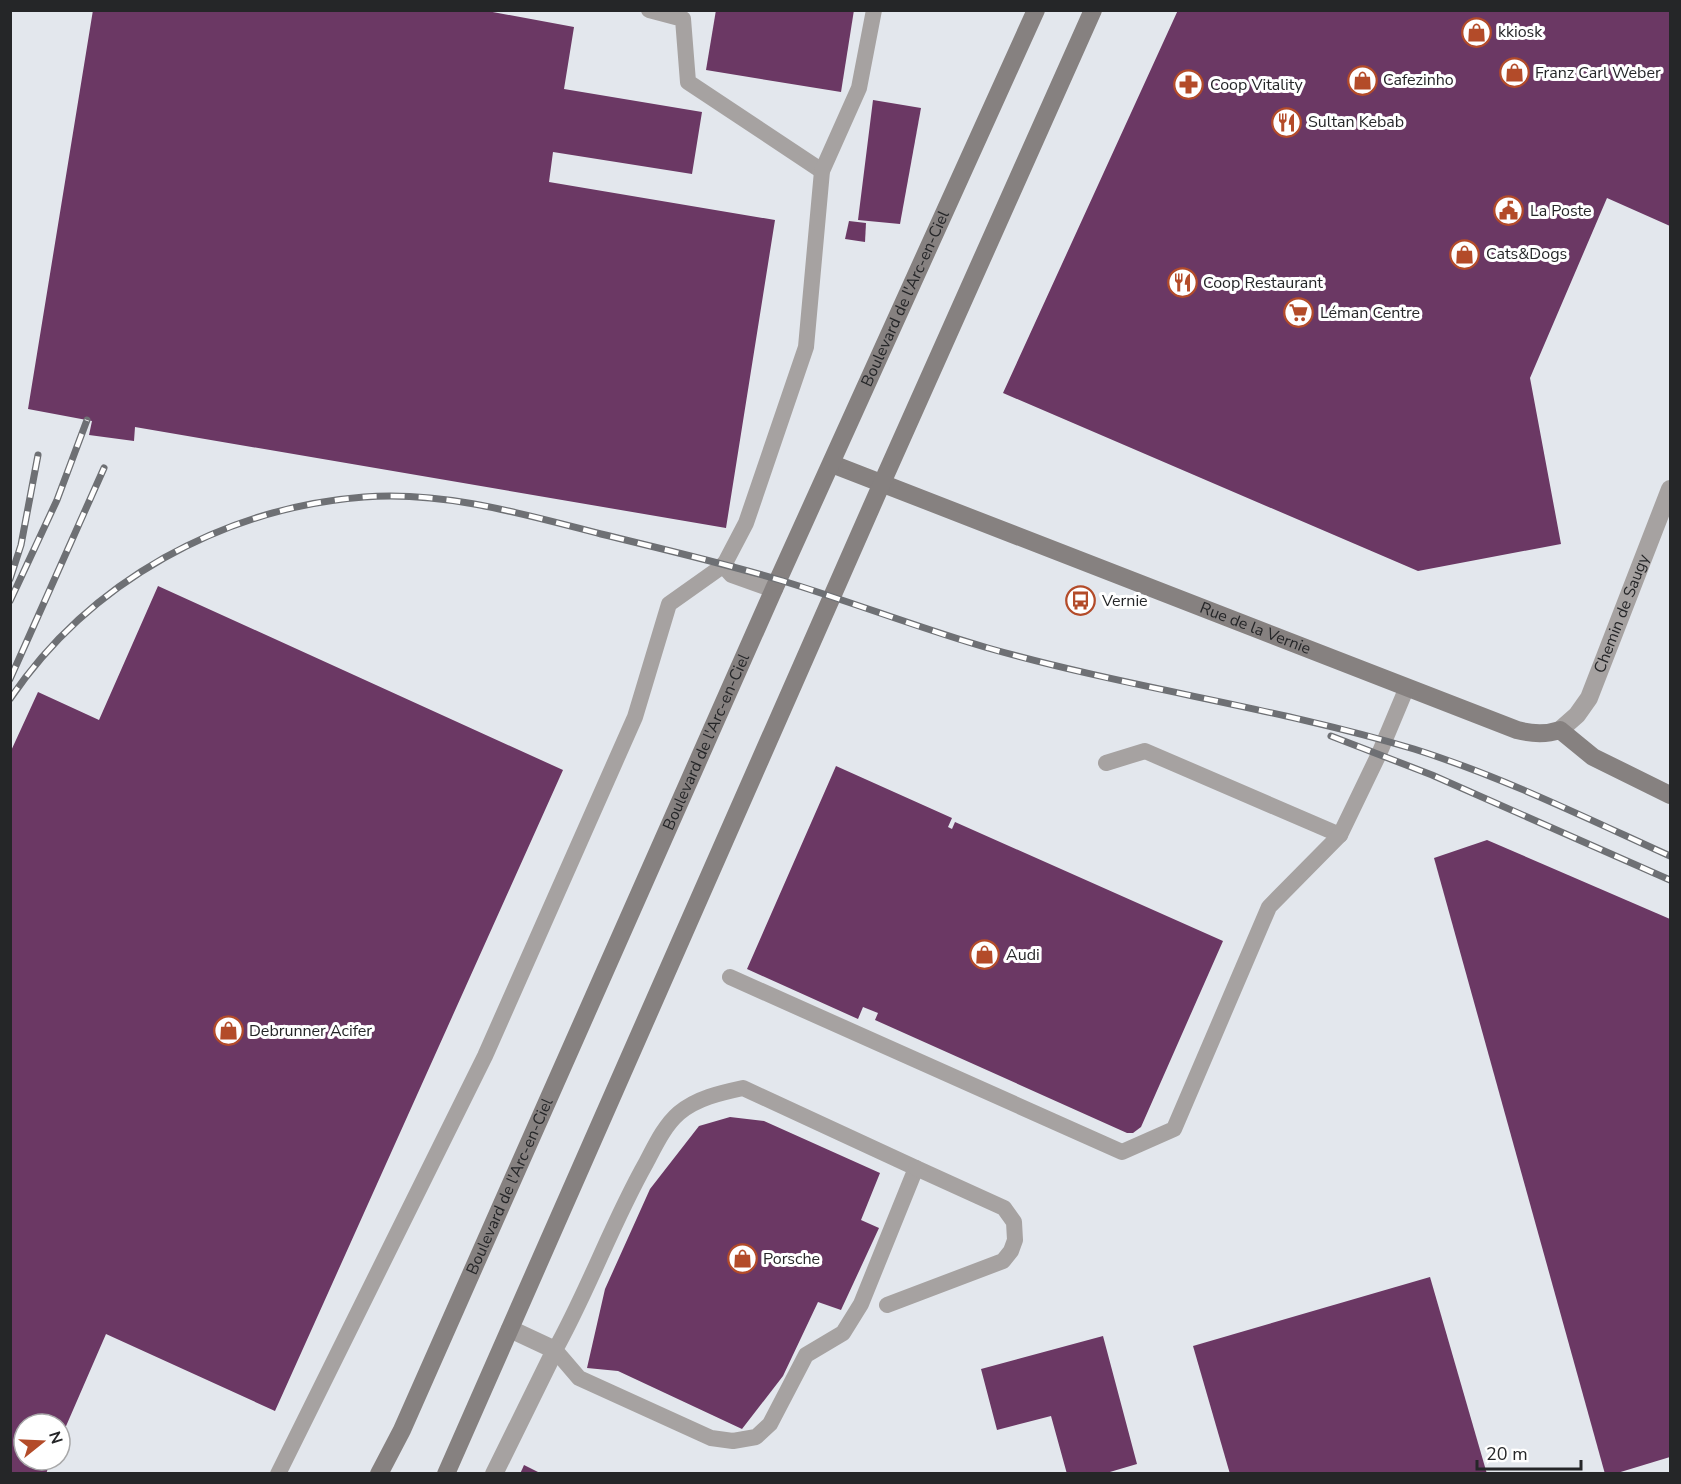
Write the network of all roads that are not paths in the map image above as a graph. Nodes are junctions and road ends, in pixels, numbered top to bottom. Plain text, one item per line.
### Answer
1 (650, 10) edge
2 (874, 10) edge
3 (1036, 10) edge
4 (1093, 10) edge
5 (822, 171) junction
6 (832, 464) junction
7 (882, 483) junction
8 (1671, 489) edge
9 (724, 565) junction
10 (774, 589) junction
11 (1407, 687) junction
12 (1560, 730) junction
13 (1106, 763) dead end
14 (1671, 795) edge
15 (1340, 835) junction
16 (730, 977) dead end
17 (916, 1168) junction
18 (887, 1305) dead end
19 (510, 1329) junction
20 (555, 1350) junction
21 (278, 1473) edge
22 (379, 1473) edge
23 (446, 1473) edge
24 (494, 1473) edge

1 - 5 lane
2 - 5 lane
3 - 6 main road, Boulevard de l'Arc-en-Ciel
4 - 7 main road
5 - 9 lane
6 - 7 main road, Rue de la Vernie
6 - 10 main road, Boulevard de l'Arc-en-Ciel
7 - 11 main road, Rue de la Vernie
7 - 19 main road
8 - 12 street, Chemin de Saugy
9 - 10 street
9 - 21 lane
10 - 22 main road, Boulevard de l'Arc-en-Ciel
11 - 12 main road, Rue de la Vernie
11 - 15 lane
12 - 14 main road
13 - 15 lane
15 - 16 lane
17 - 18 lane
17 - 20 lane
17 - 20 lane
19 - 20 street
19 - 23 main road
20 - 24 street

